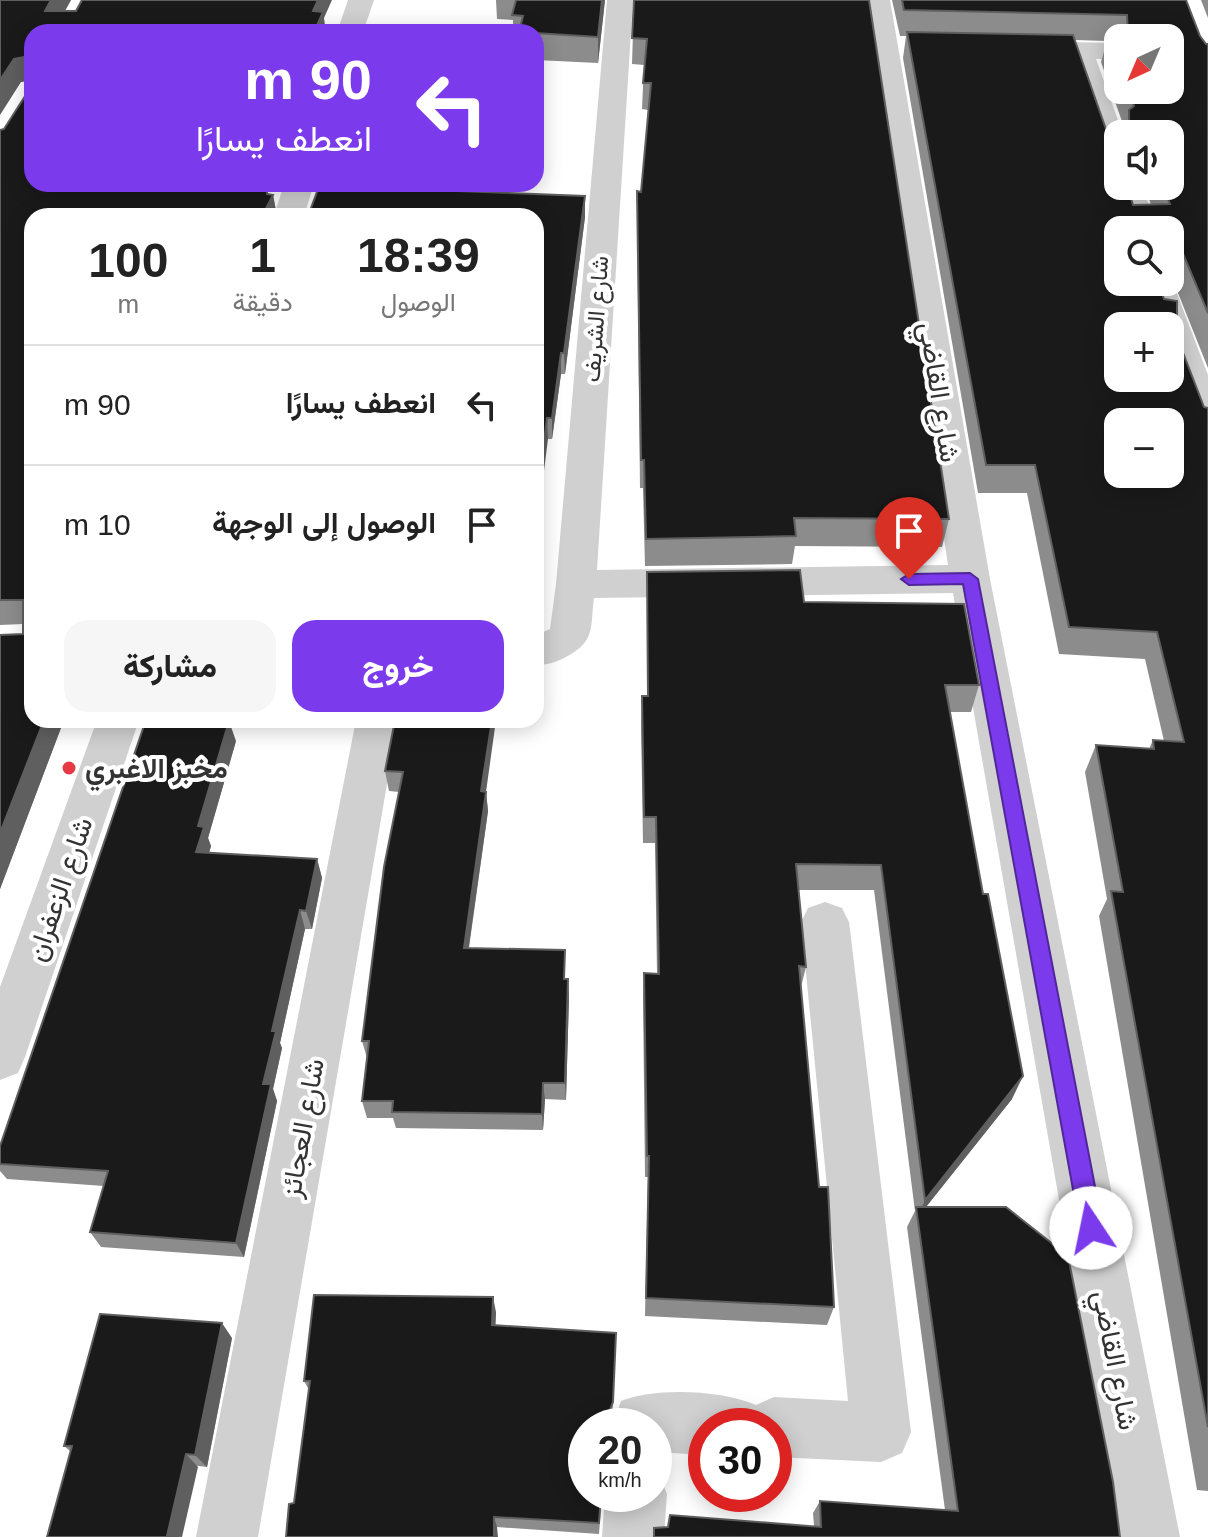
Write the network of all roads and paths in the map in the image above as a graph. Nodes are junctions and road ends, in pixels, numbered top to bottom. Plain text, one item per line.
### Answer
1 (361, 0) edge
2 (620, 0) edge
3 (877, 0) edge
4 (353, 24) edge
5 (990, 49) edge
6 (1080, 50) junction
7 (1104, 51) edge
8 (1104, 120) edge
9 (1164, 296) edge
10 (1208, 425) edge
11 (970, 579) junction
12 (576, 584) junction
13 (552, 644) edge
14 (115, 728) edge
15 (376, 728) edge
16 (825, 922) dead end
17 (0, 1057) edge
18 (792, 1428) edge
19 (635, 1512) edge
20 (227, 1537) edge
21 (633, 1537) edge
22 (1149, 1537) edge

1 - 4 street
2 - 12 street, شارع الشريف
3 - 11 street, شارع القاضي
5 - 6 street
6 - 7 street
6 - 8 street
9 - 10 street
11 - 12 street
11 - 22 street, شارع القاضي
12 - 13 street, شارع الشريف
14 - 17 street, شارع الزعفران
15 - 20 street, شارع العجائز
16 - 18 street
19 - 21 street

